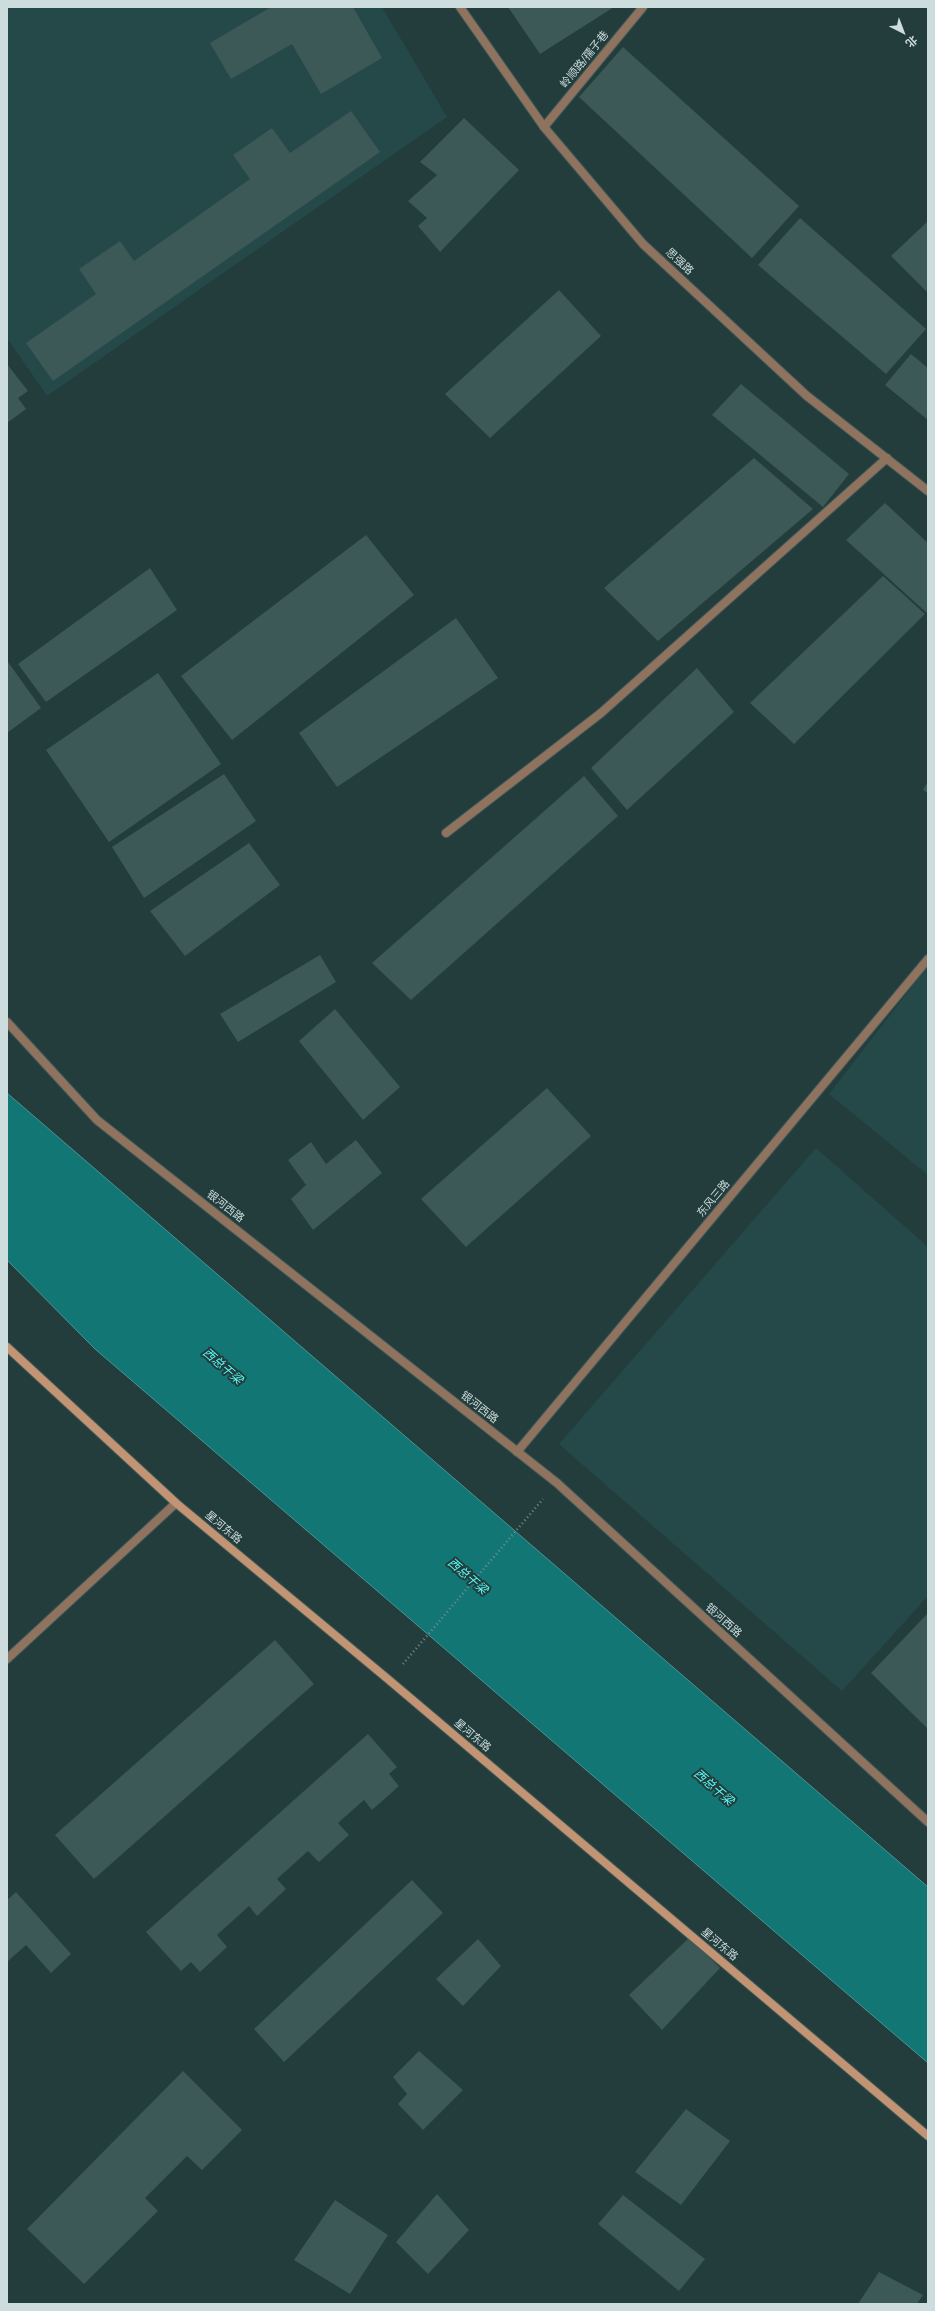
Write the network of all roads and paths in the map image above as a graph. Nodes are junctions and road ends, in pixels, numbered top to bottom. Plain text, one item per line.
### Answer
1 (460, 7) edge
2 (643, 7) edge
3 (544, 127) junction
4 (887, 458) junction
5 (928, 491) edge
6 (446, 833) dead end
7 (928, 959) edge
8 (7, 1022) edge
9 (7, 1347) edge
10 (517, 1452) junction
11 (557, 1483) junction
12 (176, 1503) junction
13 (7, 1659) edge
14 (389, 1680) junction
15 (928, 1822) edge
16 (928, 2136) edge

1 - 3 street, 思强路
2 - 3 street, 岭顺路/孺子巷
3 - 4 street, 思强路
4 - 5 street, 思强路
4 - 6 street
7 - 10 street, 东风三路
8 - 10 street, 银河西路
9 - 12 main road, 星河东路
10 - 11 street, 银河西路
11 - 14 path
11 - 15 street, 银河西路
12 - 13 street
12 - 14 main road, 星河东路
14 - 16 main road, 星河东路

